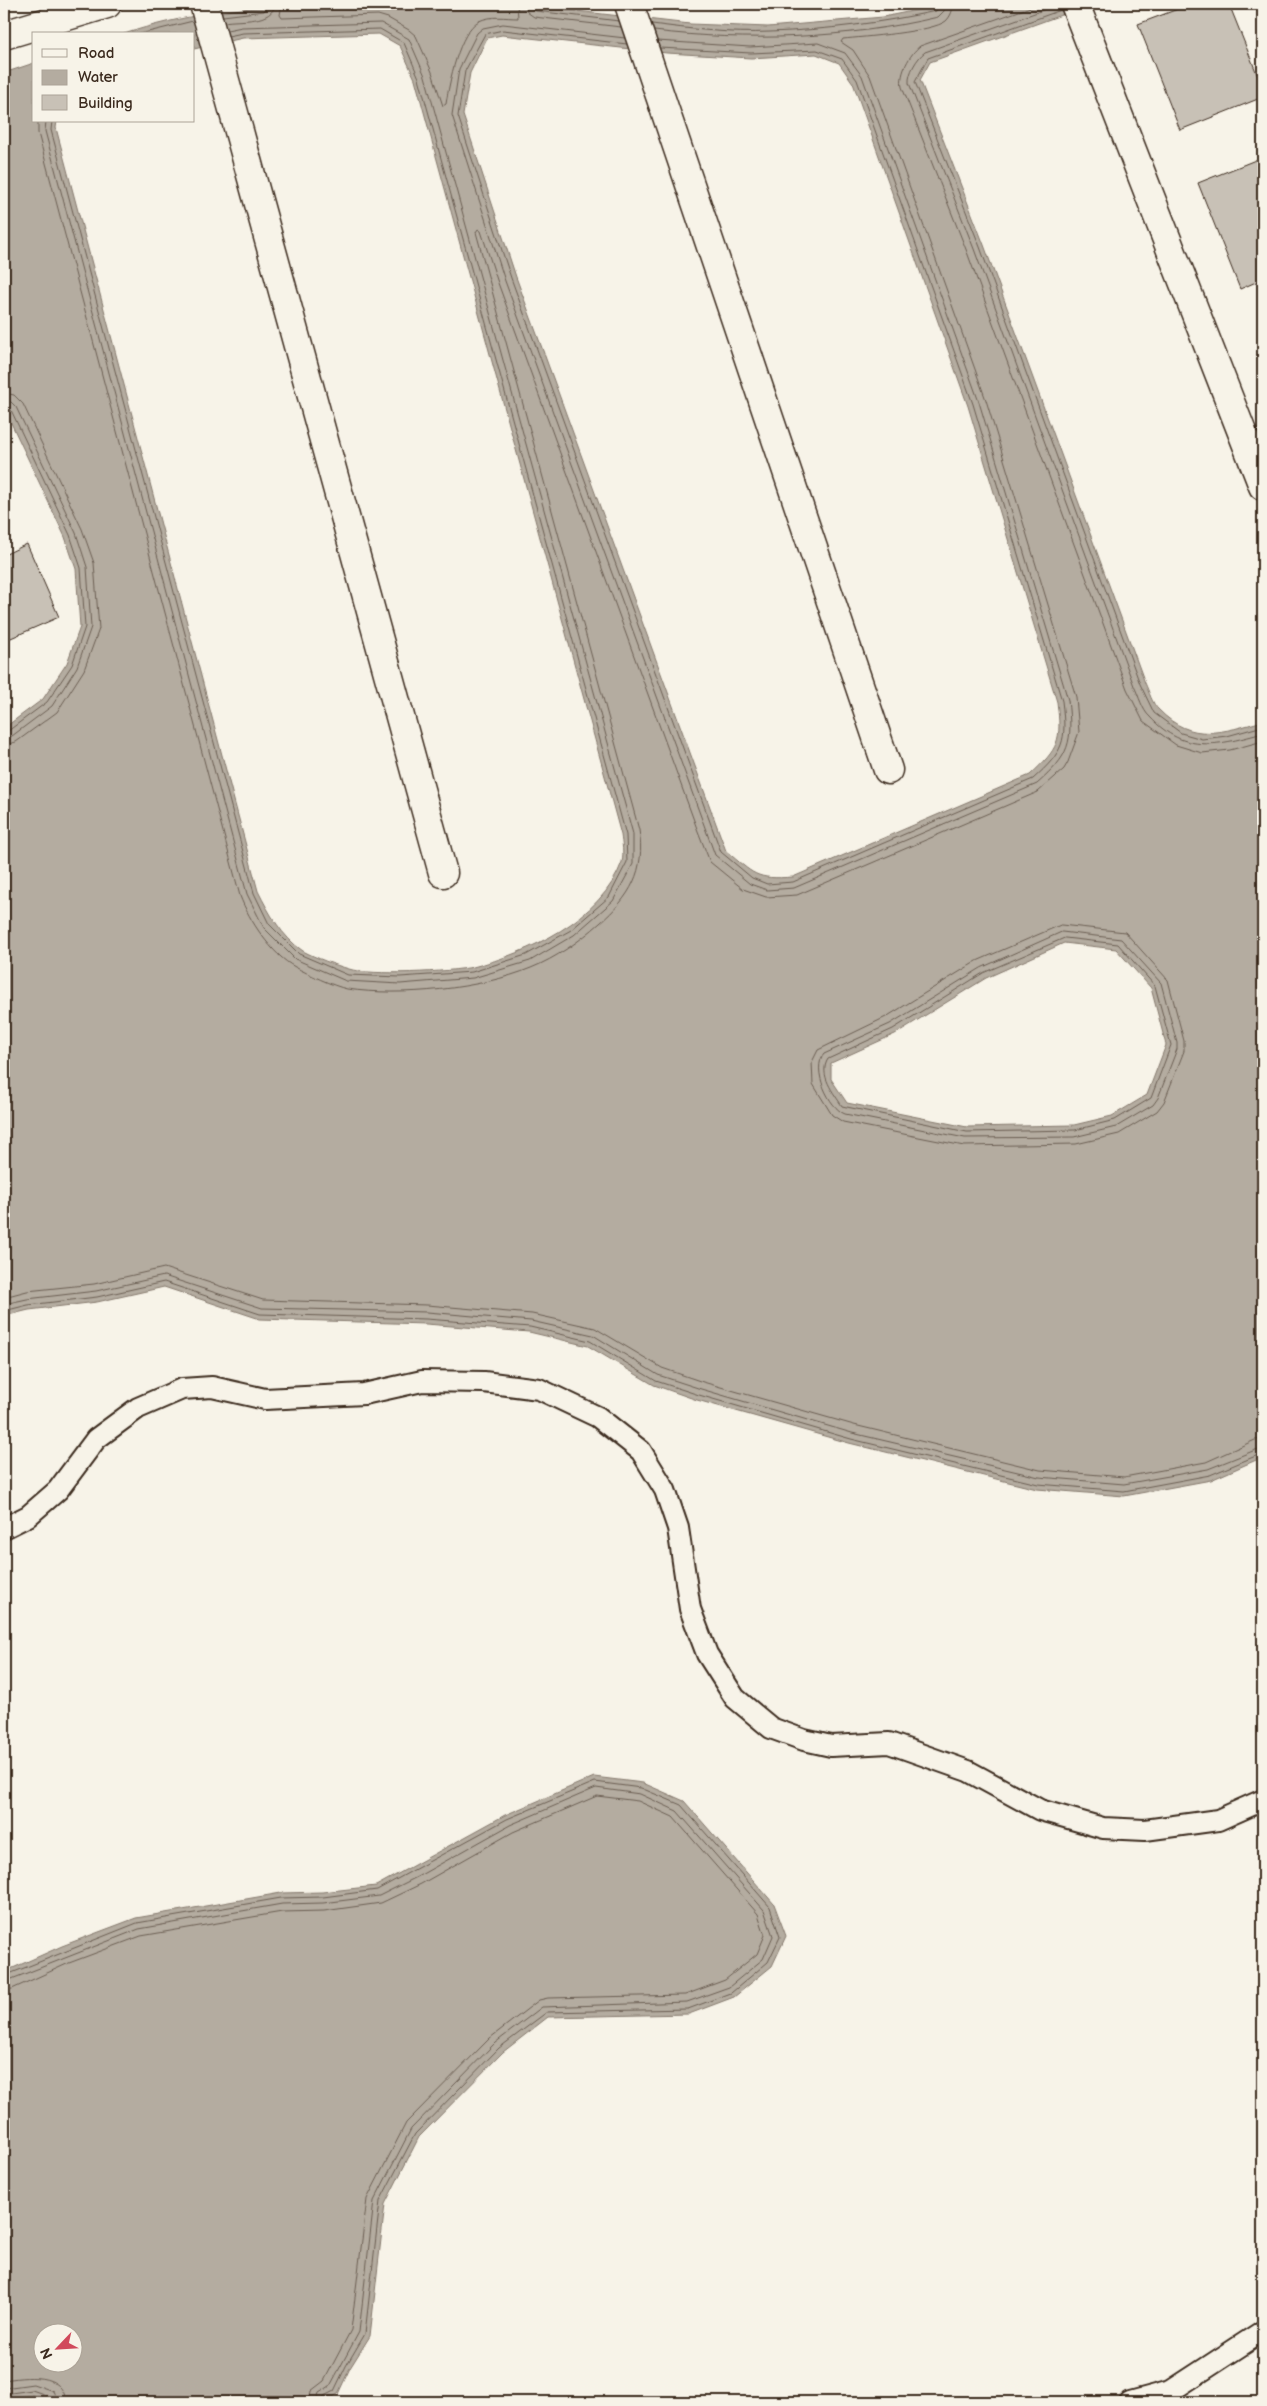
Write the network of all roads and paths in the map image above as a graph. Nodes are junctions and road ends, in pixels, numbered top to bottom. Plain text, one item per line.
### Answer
1 (107, 4) edge
2 (204, 5) edge
3 (630, 7) edge
4 (1078, 12) edge
5 (4, 35) edge
6 (1263, 486) edge
7 (888, 770) dead end
8 (443, 873) dead end
9 (4, 1528) edge
10 (1263, 1800) edge
11 (1263, 2331) edge
12 (1130, 2402) edge

1 - 5 street
2 - 8 street
3 - 7 street
4 - 6 street
9 - 10 lane
11 - 12 lane

